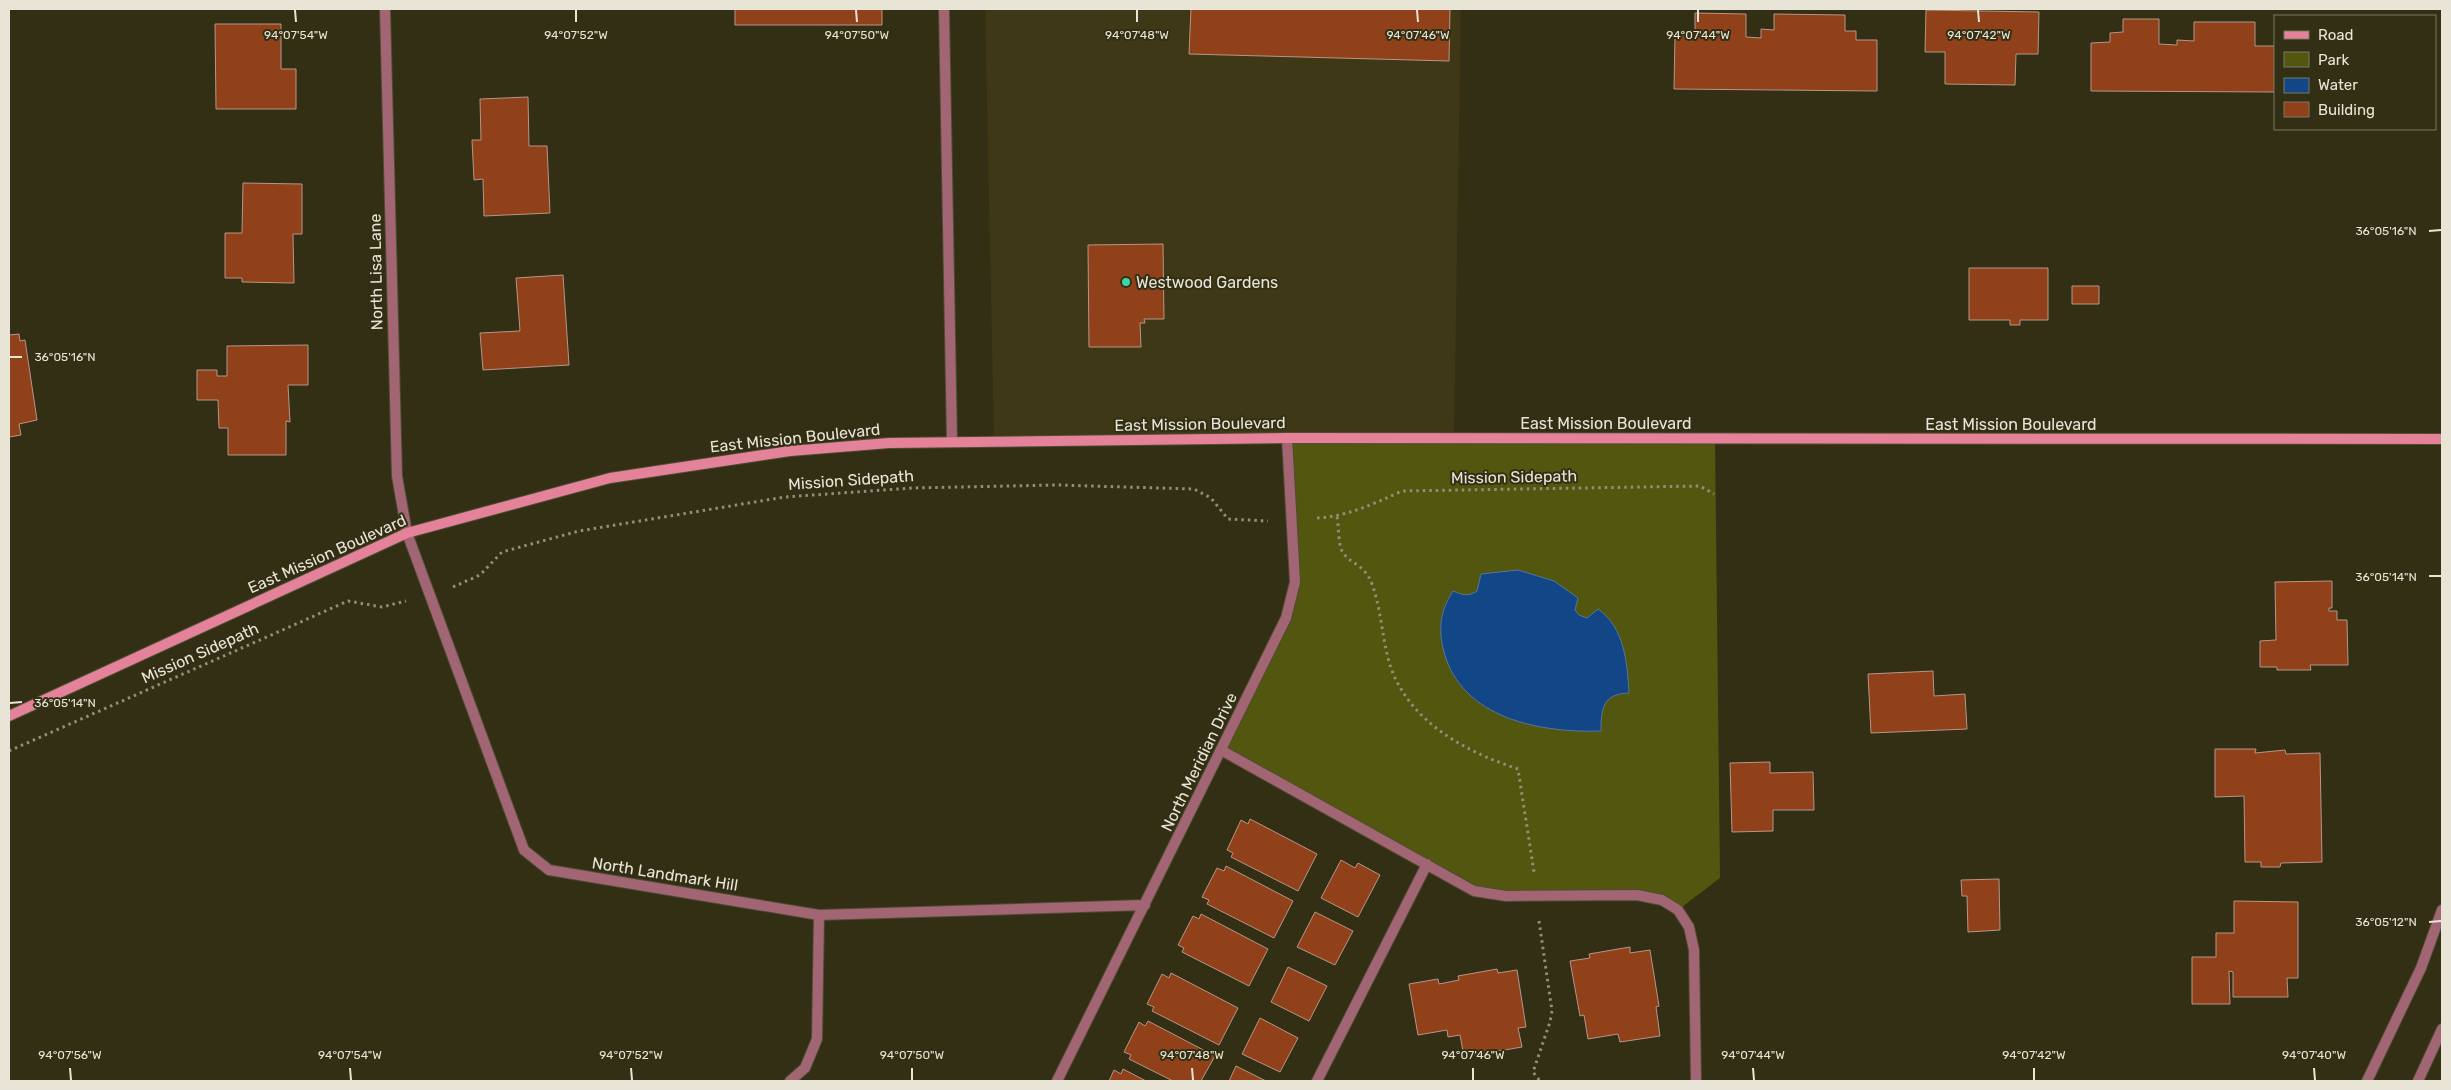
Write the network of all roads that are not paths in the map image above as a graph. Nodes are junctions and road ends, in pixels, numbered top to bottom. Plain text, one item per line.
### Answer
1 (384, 9) edge
2 (944, 9) edge
3 (1287, 438) junction
4 (2442, 439) edge
5 (952, 442) junction
6 (407, 533) junction
7 (9, 716) edge
8 (1221, 750) junction
9 (1427, 864) junction
10 (1145, 905) junction
11 (2442, 910) edge
12 (819, 915) junction
13 (2442, 1029) edge
14 (790, 1081) edge
15 (1057, 1081) edge
16 (1318, 1081) edge
17 (1696, 1081) edge
18 (2367, 1081) edge
19 (2418, 1081) edge

1 - 6 street, North Lisa Lane
2 - 5 street
3 - 4 main road, East Mission Boulevard
3 - 5 main road, East Mission Boulevard
3 - 8 street, North Meridian Drive
5 - 6 main road, East Mission Boulevard
6 - 7 main road, East Mission Boulevard
6 - 12 street, North Landmark Hill
8 - 9 street
8 - 10 street, North Meridian Drive
9 - 16 street
9 - 17 street
10 - 12 street, North Landmark Hill
10 - 15 street, North Meridian Drive
11 - 18 street
12 - 14 street
13 - 19 street

